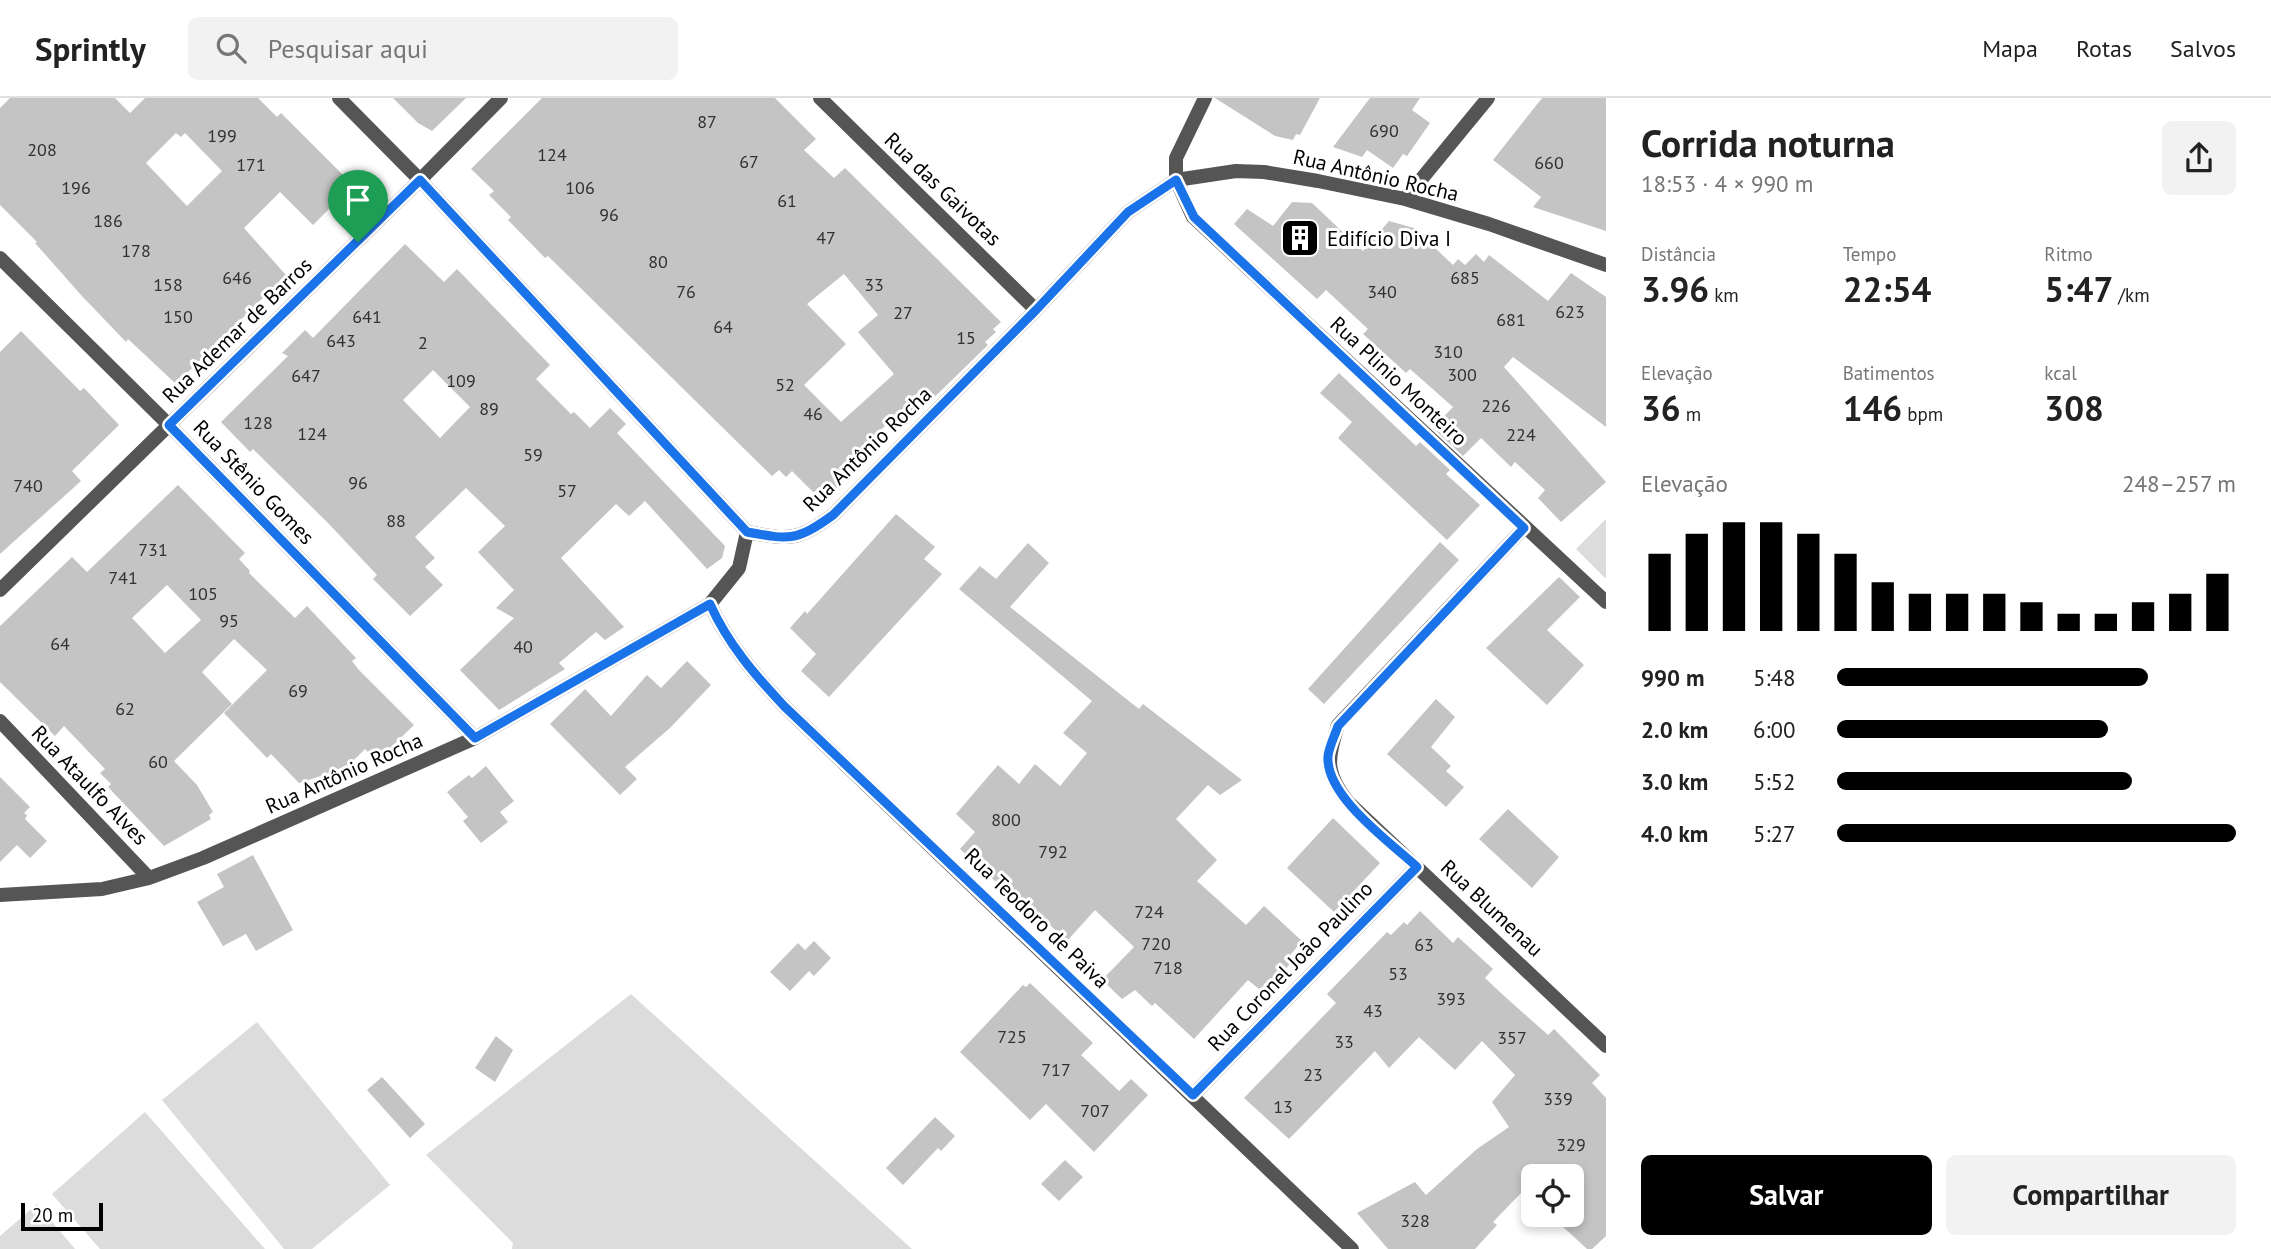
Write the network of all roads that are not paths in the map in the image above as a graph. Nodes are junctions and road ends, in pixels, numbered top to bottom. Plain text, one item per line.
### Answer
1 (338, 98) edge
2 (500, 98) edge
3 (820, 98) edge
4 (1205, 98) edge
5 (1488, 98) edge
6 (420, 180) junction
7 (1176, 180) junction
8 (1405, 199) junction
9 (0, 258) edge
10 (1606, 265) edge
11 (1036, 310) junction
12 (169, 425) junction
13 (1524, 528) junction
14 (747, 532) junction
15 (0, 590) edge
16 (1606, 602) edge
17 (710, 604) junction
18 (0, 721) edge
19 (475, 738) junction
20 (1417, 867) junction
21 (149, 878) junction
22 (0, 895) edge
23 (1606, 1046) edge
24 (1193, 1095) junction
25 (1352, 1249) edge

1 - 6 street
2 - 6 street, Rua Ademar de Barros
3 - 11 street, Rua das Gaivotas
4 - 7 street
5 - 8 street
6 - 12 street, Rua Ademar de Barros
6 - 14 street
7 - 8 street, Rua Antônio Rocha
7 - 11 street, Rua Antônio Rocha
7 - 13 street, Rua Plinio Monteiro
8 - 10 street, Rua Antônio Rocha
9 - 12 street, Rua Stênio Gomes
11 - 14 street, Rua Antônio Rocha
12 - 15 street, Rua Ademar de Barros
12 - 19 street, Rua Stênio Gomes
13 - 16 street, Rua Plinio Monteiro
13 - 20 street, Rua Blumenau
14 - 17 street, Rua Antônio Rocha
17 - 19 street, Rua Antônio Rocha
17 - 24 street, Rua Teodoro de Paiva
18 - 21 street, Rua Ataulfo Alves
19 - 21 street, Rua Antônio Rocha
20 - 23 street, Rua Blumenau
20 - 24 street, Rua Coronel João Paulino
21 - 22 street, Rua Antônio Rocha
24 - 25 street, Rua Teodoro de Paiva

